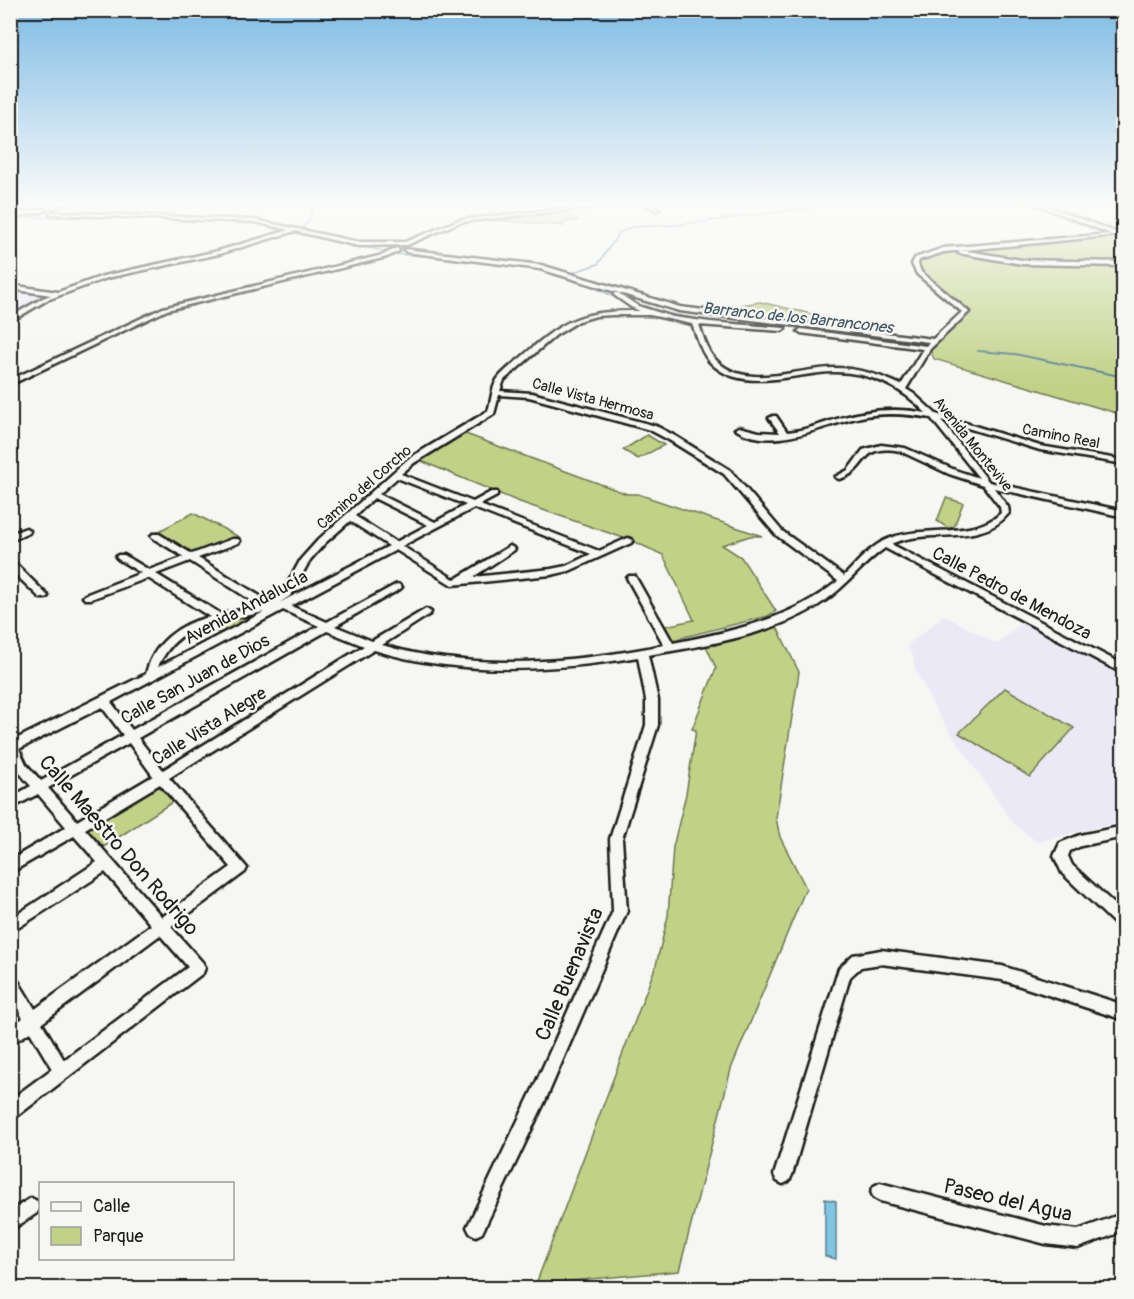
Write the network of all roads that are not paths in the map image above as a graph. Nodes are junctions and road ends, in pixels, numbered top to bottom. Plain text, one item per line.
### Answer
1 (166, 264) edge
2 (353, 264) edge
3 (523, 264) edge
4 (915, 264) edge
5 (1103, 264) edge
6 (1124, 264) edge
7 (10, 289) edge
8 (59, 294) junction
9 (626, 296) junction
10 (643, 313) junction
11 (665, 316) junction
12 (10, 320) edge
13 (694, 321) junction
14 (934, 341) junction
15 (927, 348) junction
16 (10, 383) edge
17 (903, 388) junction
18 (495, 393) junction
19 (932, 415) junction
20 (773, 418) dead end
21 (739, 429) dead end
22 (786, 435) junction
23 (1124, 462) edge
24 (396, 475) junction
25 (839, 477) dead end
26 (985, 483) junction
27 (494, 494) dead end
28 (374, 495) junction
29 (471, 506) junction
30 (1124, 514) edge
31 (350, 517) junction
32 (435, 525) junction
33 (26, 531) dead end
34 (156, 536) dead end
35 (10, 538) edge
36 (235, 541) dead end
37 (628, 541) dead end
38 (884, 544) junction
39 (396, 546) junction
40 (510, 549) dead end
41 (599, 554) junction
42 (121, 557) dead end
43 (190, 558) junction
44 (10, 563) edge
45 (149, 574) junction
46 (632, 578) dead end
47 (844, 581) junction
48 (458, 582) junction
49 (397, 587) dead end
50 (43, 596) dead end
51 (88, 597) dead end
52 (268, 606) junction
53 (281, 606) junction
54 (426, 612) dead end
55 (220, 618) junction
56 (328, 626) junction
57 (372, 645) junction
58 (671, 648) junction
59 (642, 653) junction
60 (1124, 670) edge
61 (150, 677) junction
62 (104, 701) junction
63 (131, 735) junction
64 (11, 747) edge
65 (161, 777) junction
66 (40, 787) junction
67 (10, 804) edge
68 (76, 828) junction
69 (1124, 831) edge
70 (106, 864) junction
71 (10, 867) edge
72 (1123, 922) edge
73 (10, 927) edge
74 (163, 927) junction
75 (10, 981) edge
76 (1124, 1013) edge
77 (33, 1022) junction
78 (10, 1037) edge
79 (62, 1072) junction
80 (10, 1111) edge
81 (783, 1175) dead end
82 (880, 1192) dead end
83 (31, 1207) dead end
84 (10, 1222) edge
85 (1124, 1222) edge
86 (476, 1227) dead end

1 - 8 street
2 - 16 street
3 - 9 street, Camino del Corcho
4 - 14 street
5 - 6 street
7 - 8 street
8 - 12 street
9 - 10 street, Camino del Corcho
9 - 14 street
10 - 11 street, Camino del Corcho
10 - 11 street, Camino del Corcho
10 - 18 street, Camino del Corcho
11 - 13 street, Camino del Corcho
13 - 15 street, Camino del Corcho
13 - 17 street, Avenida Montevive
14 - 15 street
15 - 17 street
17 - 19 street, Avenida Montevive
18 - 24 street, Camino del Corcho
18 - 47 street, Calle Vista Hermosa
19 - 22 street, Camino Real
19 - 23 street, Camino Real
19 - 26 street, Avenida Montevive
20 - 22 street
21 - 22 street, Camino Real
24 - 28 street, Camino del Corcho
24 - 29 street
25 - 26 street
26 - 30 street
26 - 38 street, Avenida Montevive
27 - 29 street, Avenida Andalucía
28 - 31 street, Camino del Corcho
28 - 32 street
29 - 32 street, Avenida Andalucía
29 - 41 street
31 - 39 street
31 - 52 street, Camino del Corcho
32 - 39 street, Avenida Andalucía
33 - 35 street
34 - 43 street
36 - 43 street
37 - 41 street
38 - 47 street, Avenida Montevive
38 - 60 street, Calle Pedro de Mendoza
39 - 48 street
39 - 53 street, Avenida Andalucía
40 - 48 street
41 - 48 street
42 - 45 street
43 - 45 street
43 - 52 street
44 - 50 street
45 - 51 street
45 - 55 street
46 - 58 street
47 - 58 street, Avenida Montevive
49 - 56 street, Calle San Juan de Dios
52 - 55 street, Camino del Corcho
53 - 56 street, Avenida Montevive
53 - 61 street, Avenida Andalucía
54 - 57 street, Calle Vista Alegre
55 - 61 street, Camino del Corcho
56 - 57 street, Avenida Montevive
56 - 63 street, Calle San Juan de Dios
57 - 59 street, Avenida Montevive
57 - 65 street, Calle Vista Alegre
58 - 59 street, Avenida Montevive
59 - 86 street, Calle Buenavista
61 - 62 street, Avenida Andalucía
62 - 63 street
62 - 64 street, Avenida Andalucía
63 - 65 street
63 - 66 street, Calle San Juan de Dios
64 - 66 street, Calle Maestro Don Rodrigo
65 - 68 street, Calle Vista Alegre
65 - 74 street
66 - 67 street, Calle San Juan de Dios
66 - 68 street, Calle Maestro Don Rodrigo
68 - 70 street, Calle Maestro Don Rodrigo
68 - 71 street, Calle Vista Alegre
69 - 72 street
70 - 73 street
70 - 74 street, Calle Maestro Don Rodrigo
74 - 77 street
74 - 79 street, Calle Maestro Don Rodrigo
75 - 77 street
76 - 81 street
77 - 78 street
77 - 79 street
79 - 80 street
82 - 85 street, Paseo del Agua
83 - 84 street

